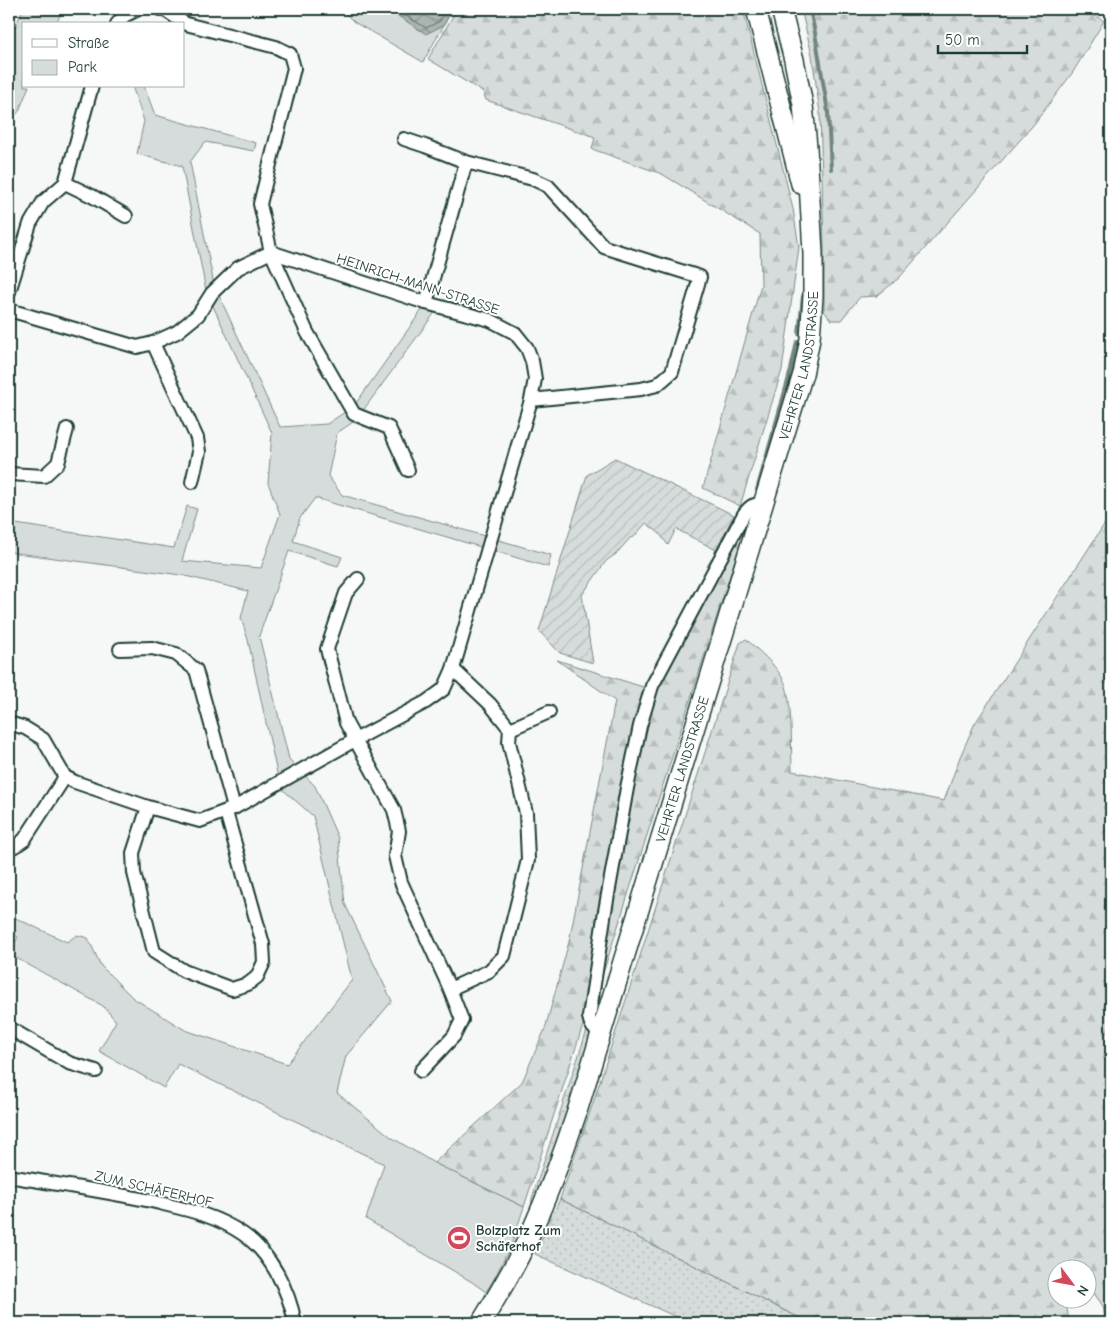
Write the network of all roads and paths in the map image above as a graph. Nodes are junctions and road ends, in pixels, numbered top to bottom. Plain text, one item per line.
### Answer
1 (136, 9) edge
2 (160, 9) edge
3 (756, 9) edge
4 (781, 9) edge
5 (120, 22) edge
6 (183, 22) edge
7 (185, 23) edge
8 (91, 88) edge
9 (404, 140) dead end
10 (466, 162) junction
11 (65, 183) junction
12 (126, 216) dead end
13 (811, 222) junction
14 (271, 252) junction
15 (9, 292) edge
16 (426, 302) junction
17 (9, 310) edge
18 (153, 343) junction
19 (531, 400) junction
20 (67, 429) dead end
21 (408, 470) dead end
22 (9, 474) edge
23 (192, 482) dead end
24 (764, 505) junction
25 (358, 579) dead end
26 (120, 649) dead end
27 (453, 668) junction
28 (548, 712) dead end
29 (9, 723) edge
30 (510, 729) junction
31 (355, 740) junction
32 (65, 778) junction
33 (148, 807) junction
34 (230, 810) junction
35 (9, 847) edge
36 (450, 989) junction
37 (9, 1028) edge
38 (601, 1033) junction
39 (96, 1071) dead end
40 (421, 1071) dead end
41 (9, 1176) edge
42 (295, 1323) edge
43 (481, 1323) edge

1 - 5 street
2 - 6 street
3 - 13 main road, VEHRTER LANDSTRASSE
4 - 13 main road, VEHRTER LANDSTRASSE
7 - 14 street
8 - 11 street
9 - 10 street
10 - 16 street
10 - 19 street
11 - 12 street
11 - 15 street
13 - 24 main road, VEHRTER LANDSTRASSE
14 - 16 street, HEINRICH-MANN-STRASSE
14 - 18 street
14 - 21 street
16 - 19 street, HEINRICH-MANN-STRASSE
17 - 18 street
18 - 23 street
19 - 27 street, HEINRICH-MANN-STRASSE
20 - 22 street
24 - 38 main road, VEHRTER LANDSTRASSE
24 - 38 street
25 - 31 street
26 - 34 street
27 - 30 street
27 - 31 street, HEINRICH-MANN-STRASSE
28 - 30 street
29 - 32 street
30 - 36 street
31 - 34 street, HEINRICH-MANN-STRASSE
31 - 36 street
32 - 33 street, HEINRICH-MANN-STRASSE
32 - 35 street
33 - 34 street, HEINRICH-MANN-STRASSE
33 - 34 street
36 - 40 street
37 - 39 street
38 - 43 main road, VEHRTER LANDSTRASSE
41 - 42 street, ZUM SCHÄFERHOF

